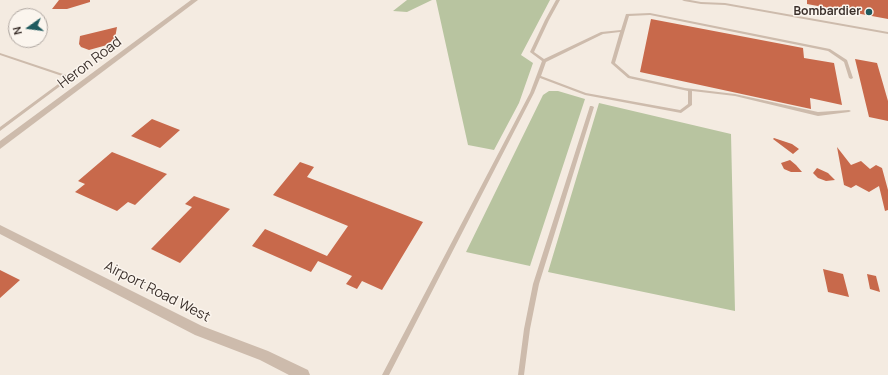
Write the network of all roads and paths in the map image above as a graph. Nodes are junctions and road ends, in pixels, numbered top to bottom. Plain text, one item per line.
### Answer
1 (195, 0) edge
2 (558, 0) edge
3 (684, 0) edge
4 (622, 31) junction
5 (888, 32) edge
6 (0, 54) edge
7 (544, 61) junction
8 (538, 76) junction
9 (851, 78) dead end
10 (690, 89) junction
11 (592, 107) dead end
12 (849, 111) dead end
13 (0, 128) edge
14 (0, 146) edge
15 (0, 230) edge
16 (296, 374) edge
17 (385, 375) edge
18 (521, 375) edge

1 - 14 street, Heron Road
2 - 7 lane
3 - 5 lane
4 - 7 lane
4 - 9 lane
4 - 10 lane
6 - 13 lane
7 - 8 lane
8 - 10 lane
8 - 17 lane
10 - 12 lane
11 - 18 lane
15 - 16 street, Airport Road West

